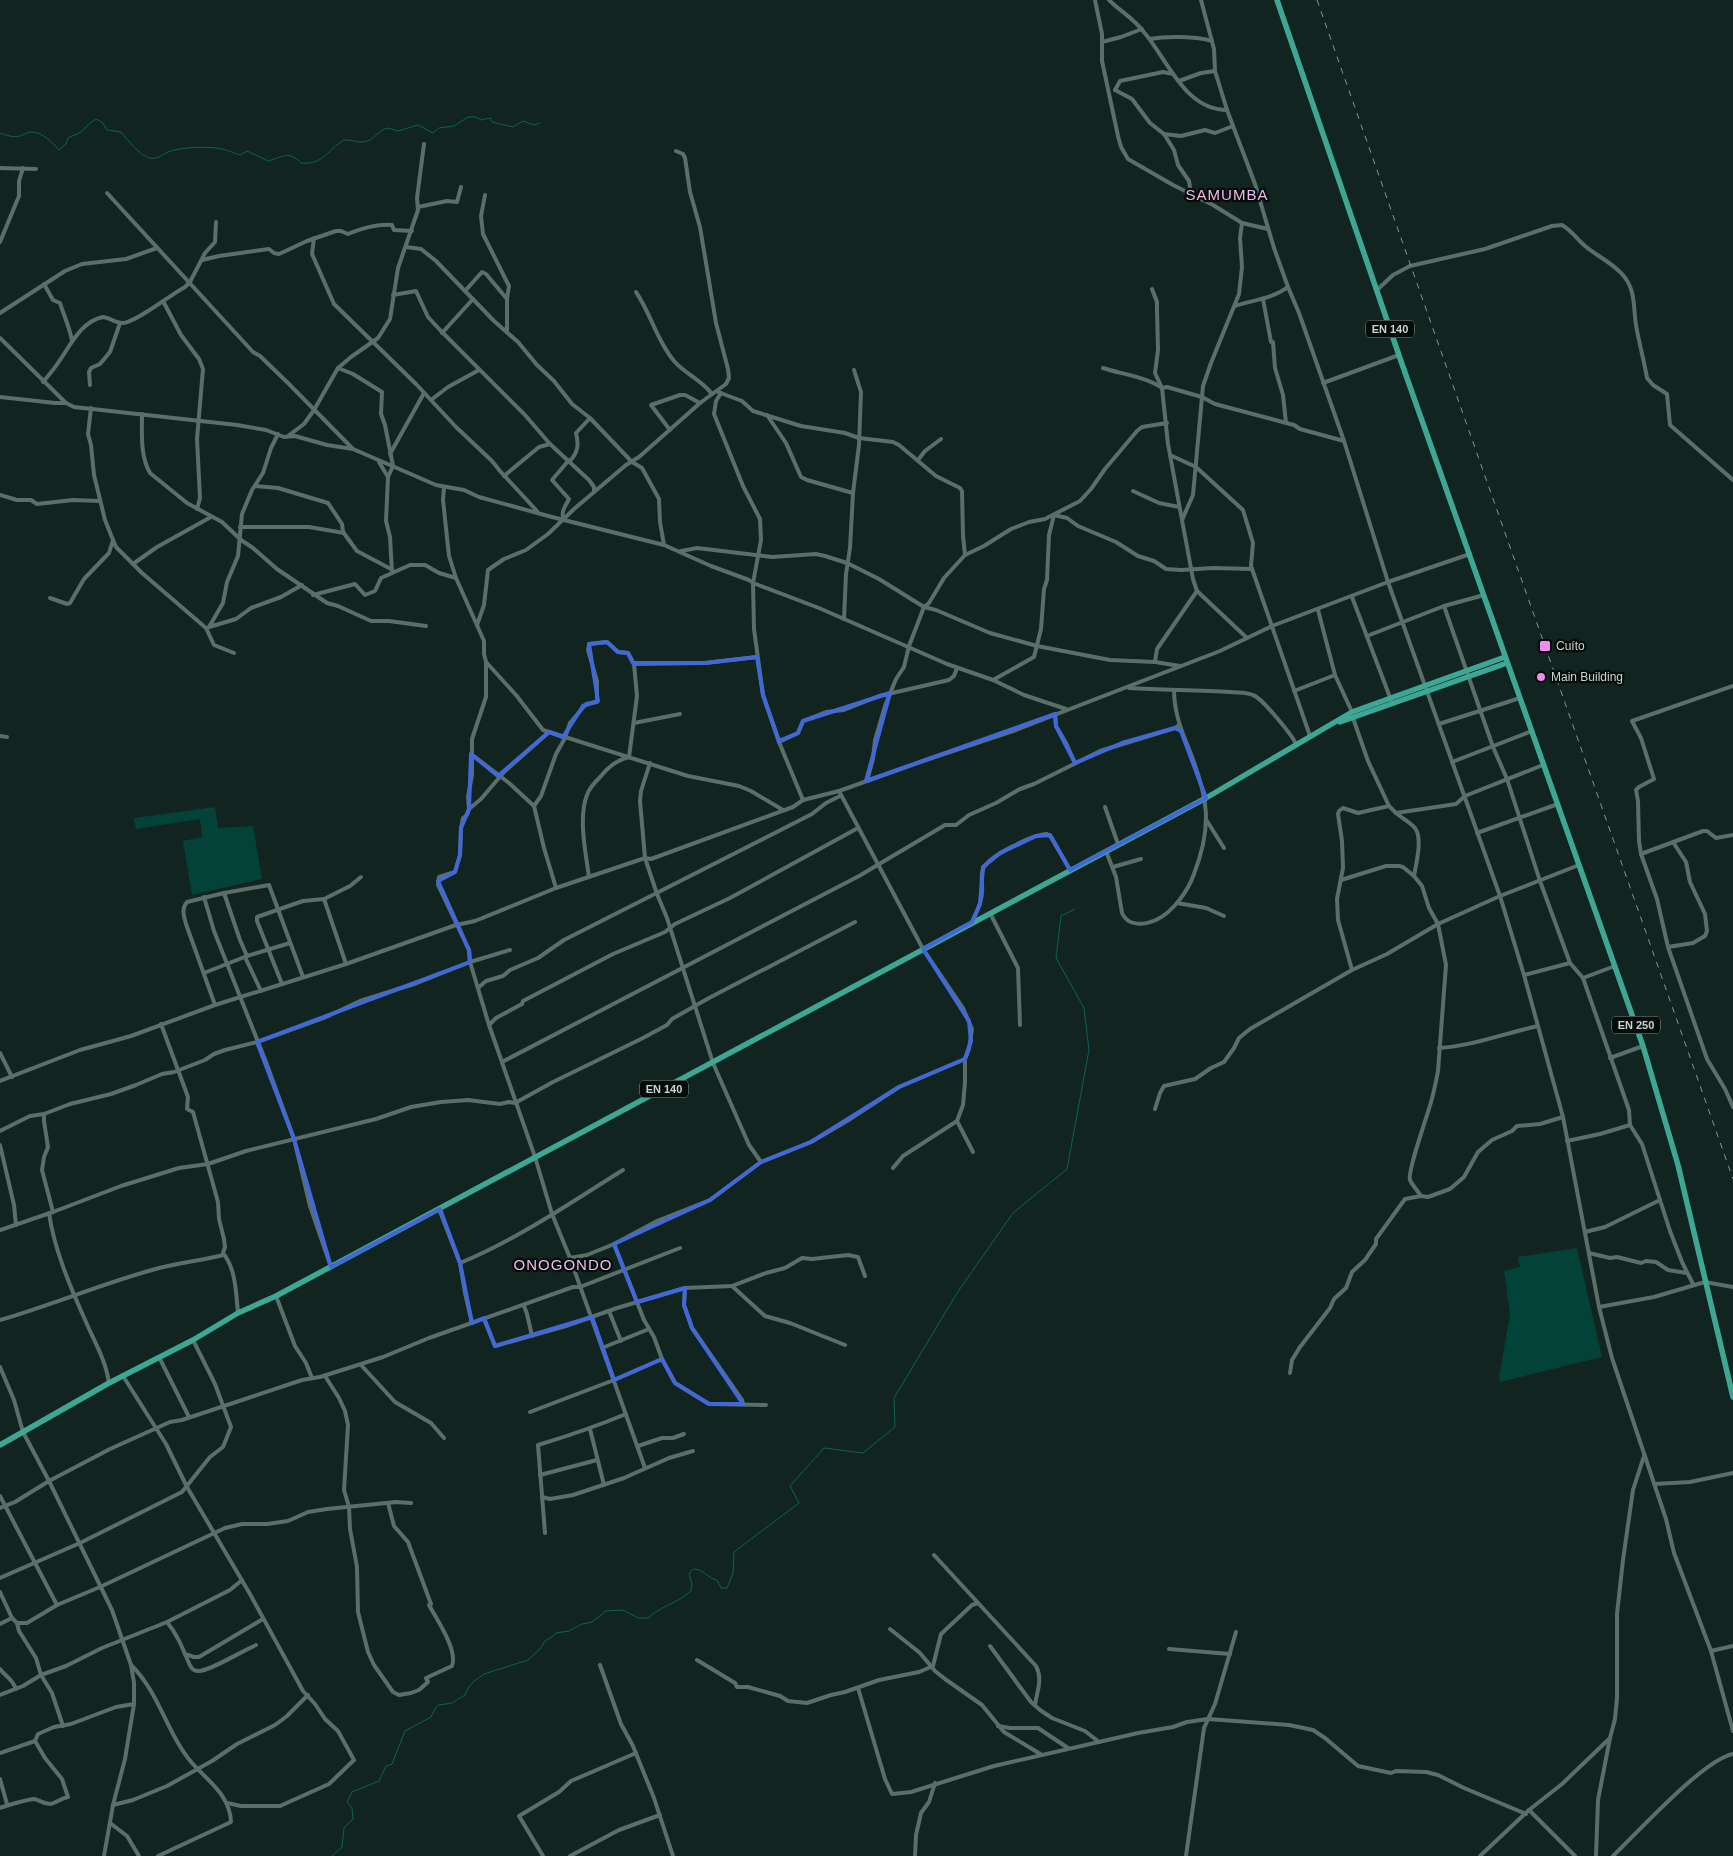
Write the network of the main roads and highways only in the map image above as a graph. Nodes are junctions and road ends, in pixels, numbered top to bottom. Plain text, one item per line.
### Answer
1 (1277, 0) edge
2 (1506, 660) junction
3 (1733, 1397) edge
4 (0, 1445) edge

1 - 2 main road, EN 140
2 - 3 main road, EN 250
2 - 4 main road, EN 140

